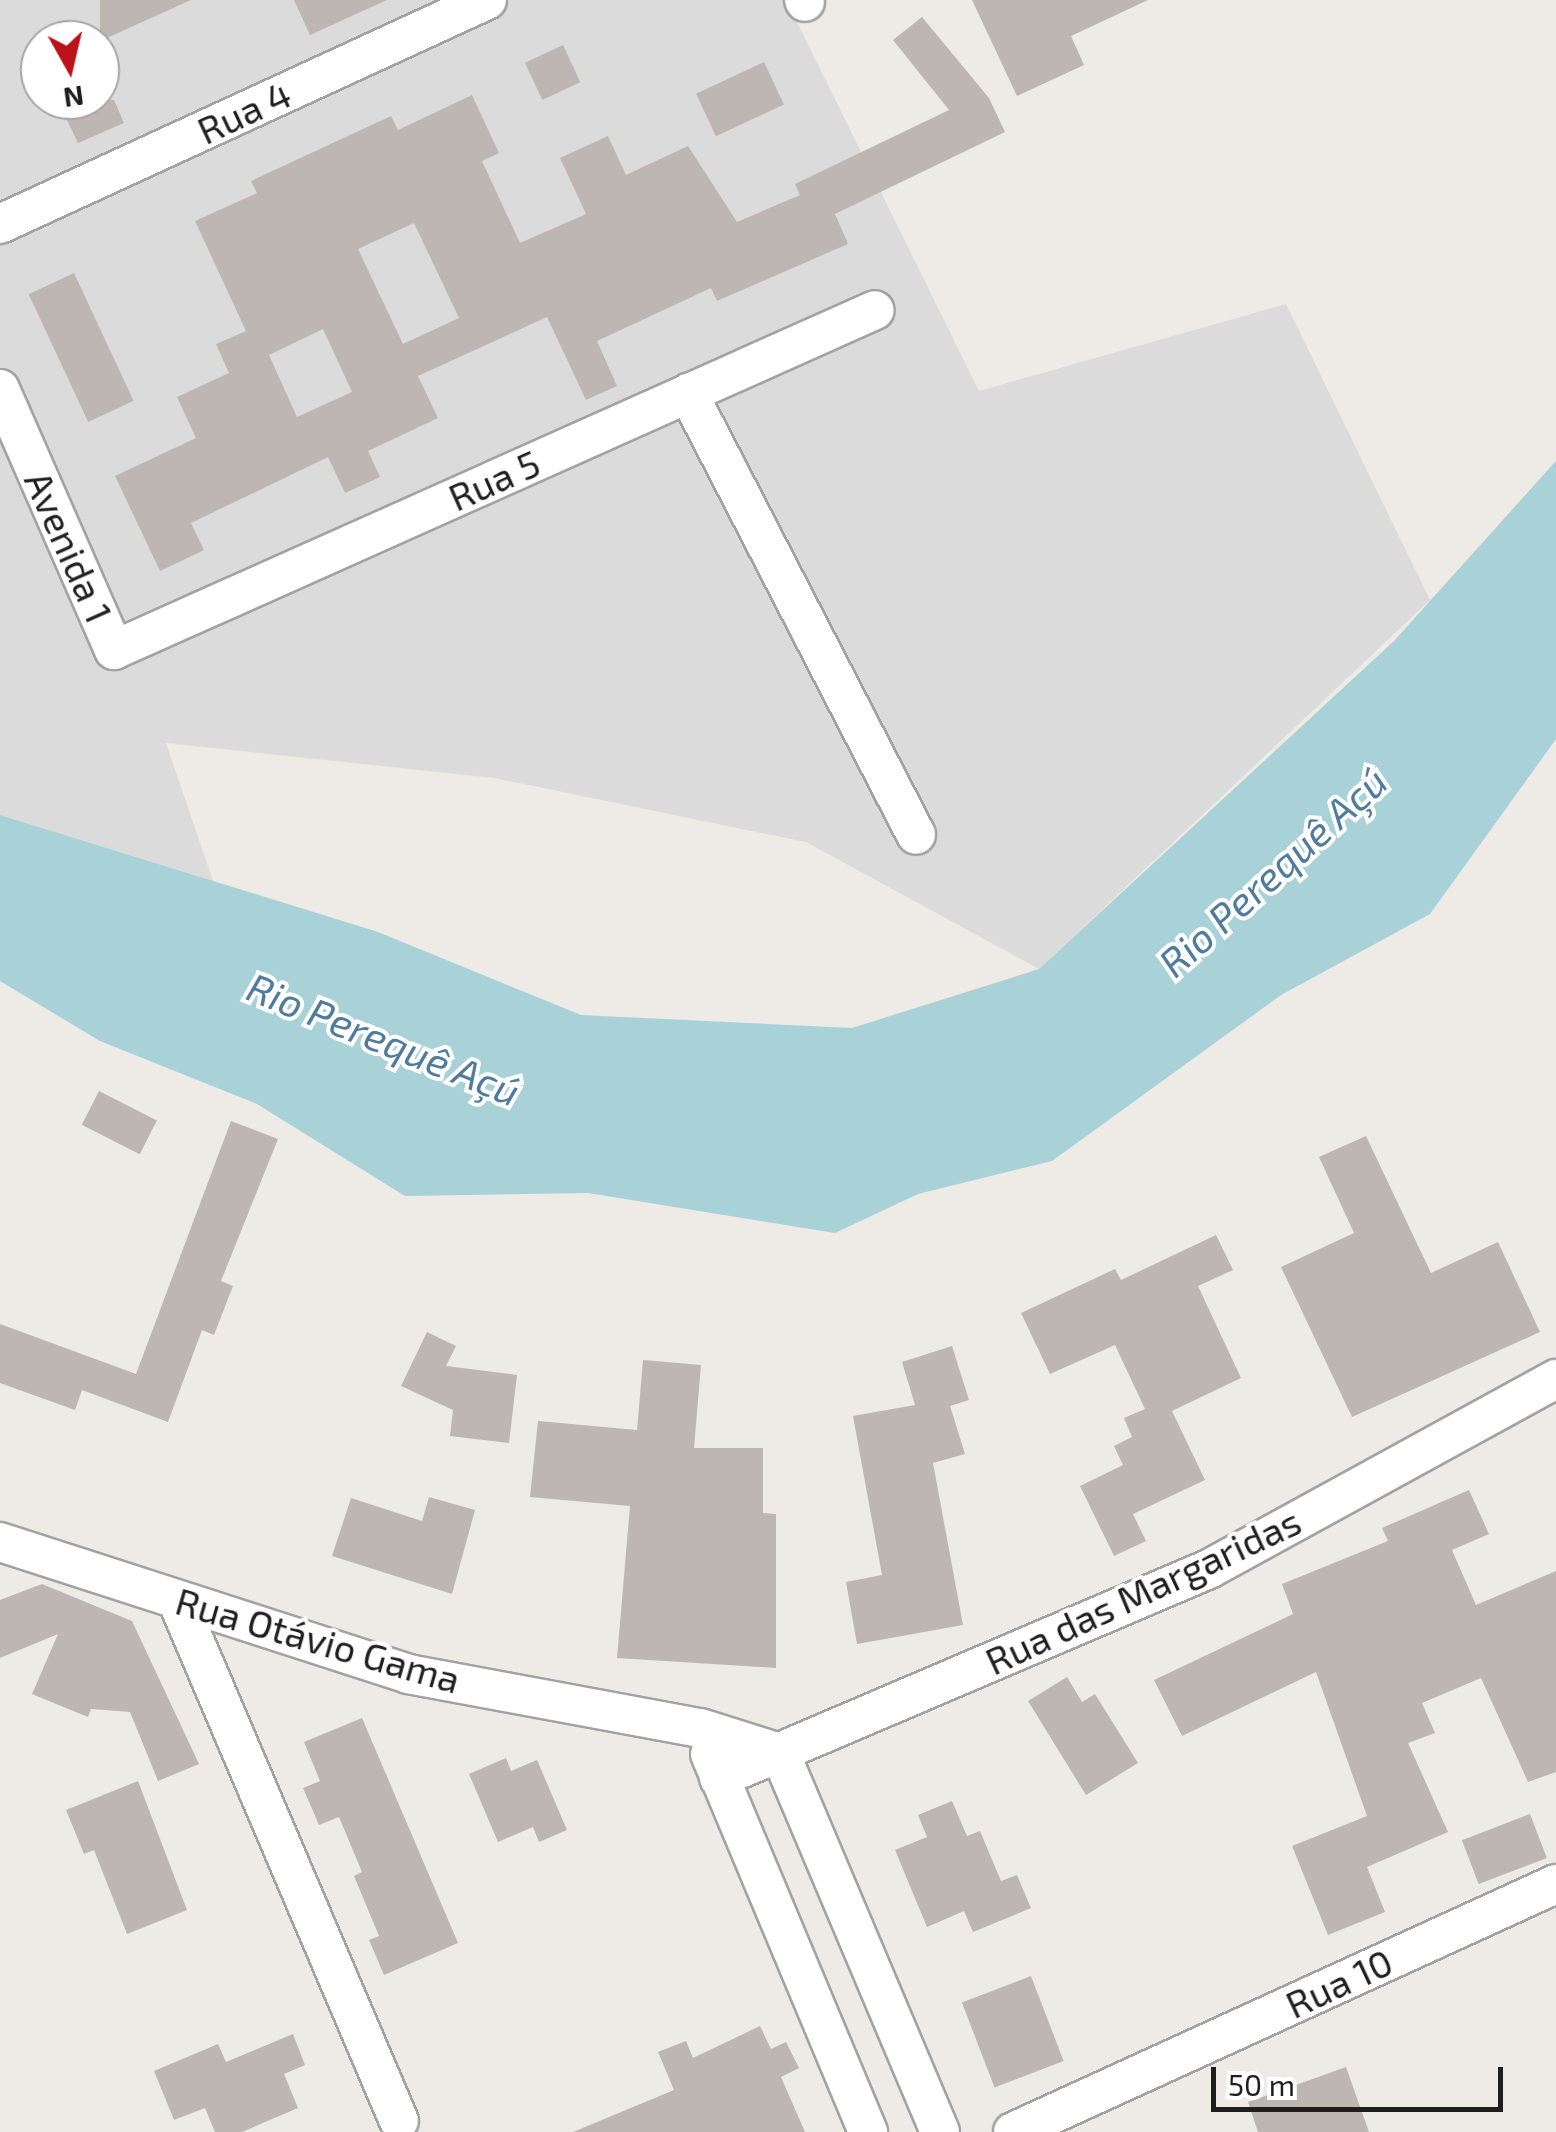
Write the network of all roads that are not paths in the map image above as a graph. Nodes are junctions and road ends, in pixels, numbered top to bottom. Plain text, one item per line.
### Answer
1 (487, 0) edge
2 (0, 224) edge
3 (875, 310) dead end
4 (0, 389) edge
5 (688, 393) junction
6 (114, 650) joint
7 (916, 835) dead end
8 (1556, 1379) edge
9 (0, 1542) edge
10 (177, 1600) junction
11 (700, 1728) junction
12 (780, 1752) junction
13 (719, 1778) junction
14 (1556, 1884) edge
15 (400, 2121) dead end
16 (868, 2132) edge
17 (940, 2132) edge
18 (1013, 2132) edge

1 - 2 street, Rua 4
3 - 5 street, Rua 5
4 - 6 street, Avenida 1
5 - 6 street, Rua 5
5 - 7 street
8 - 12 street, Rua das Margaridas
9 - 10 street, Rua Otávio Gama
10 - 11 street, Rua Otávio Gama
10 - 15 street
11 - 12 street, Rua Otávio Gama
11 - 13 street
12 - 13 street, Rua das Margaridas
12 - 17 street
13 - 16 street
14 - 18 street, Rua 10

